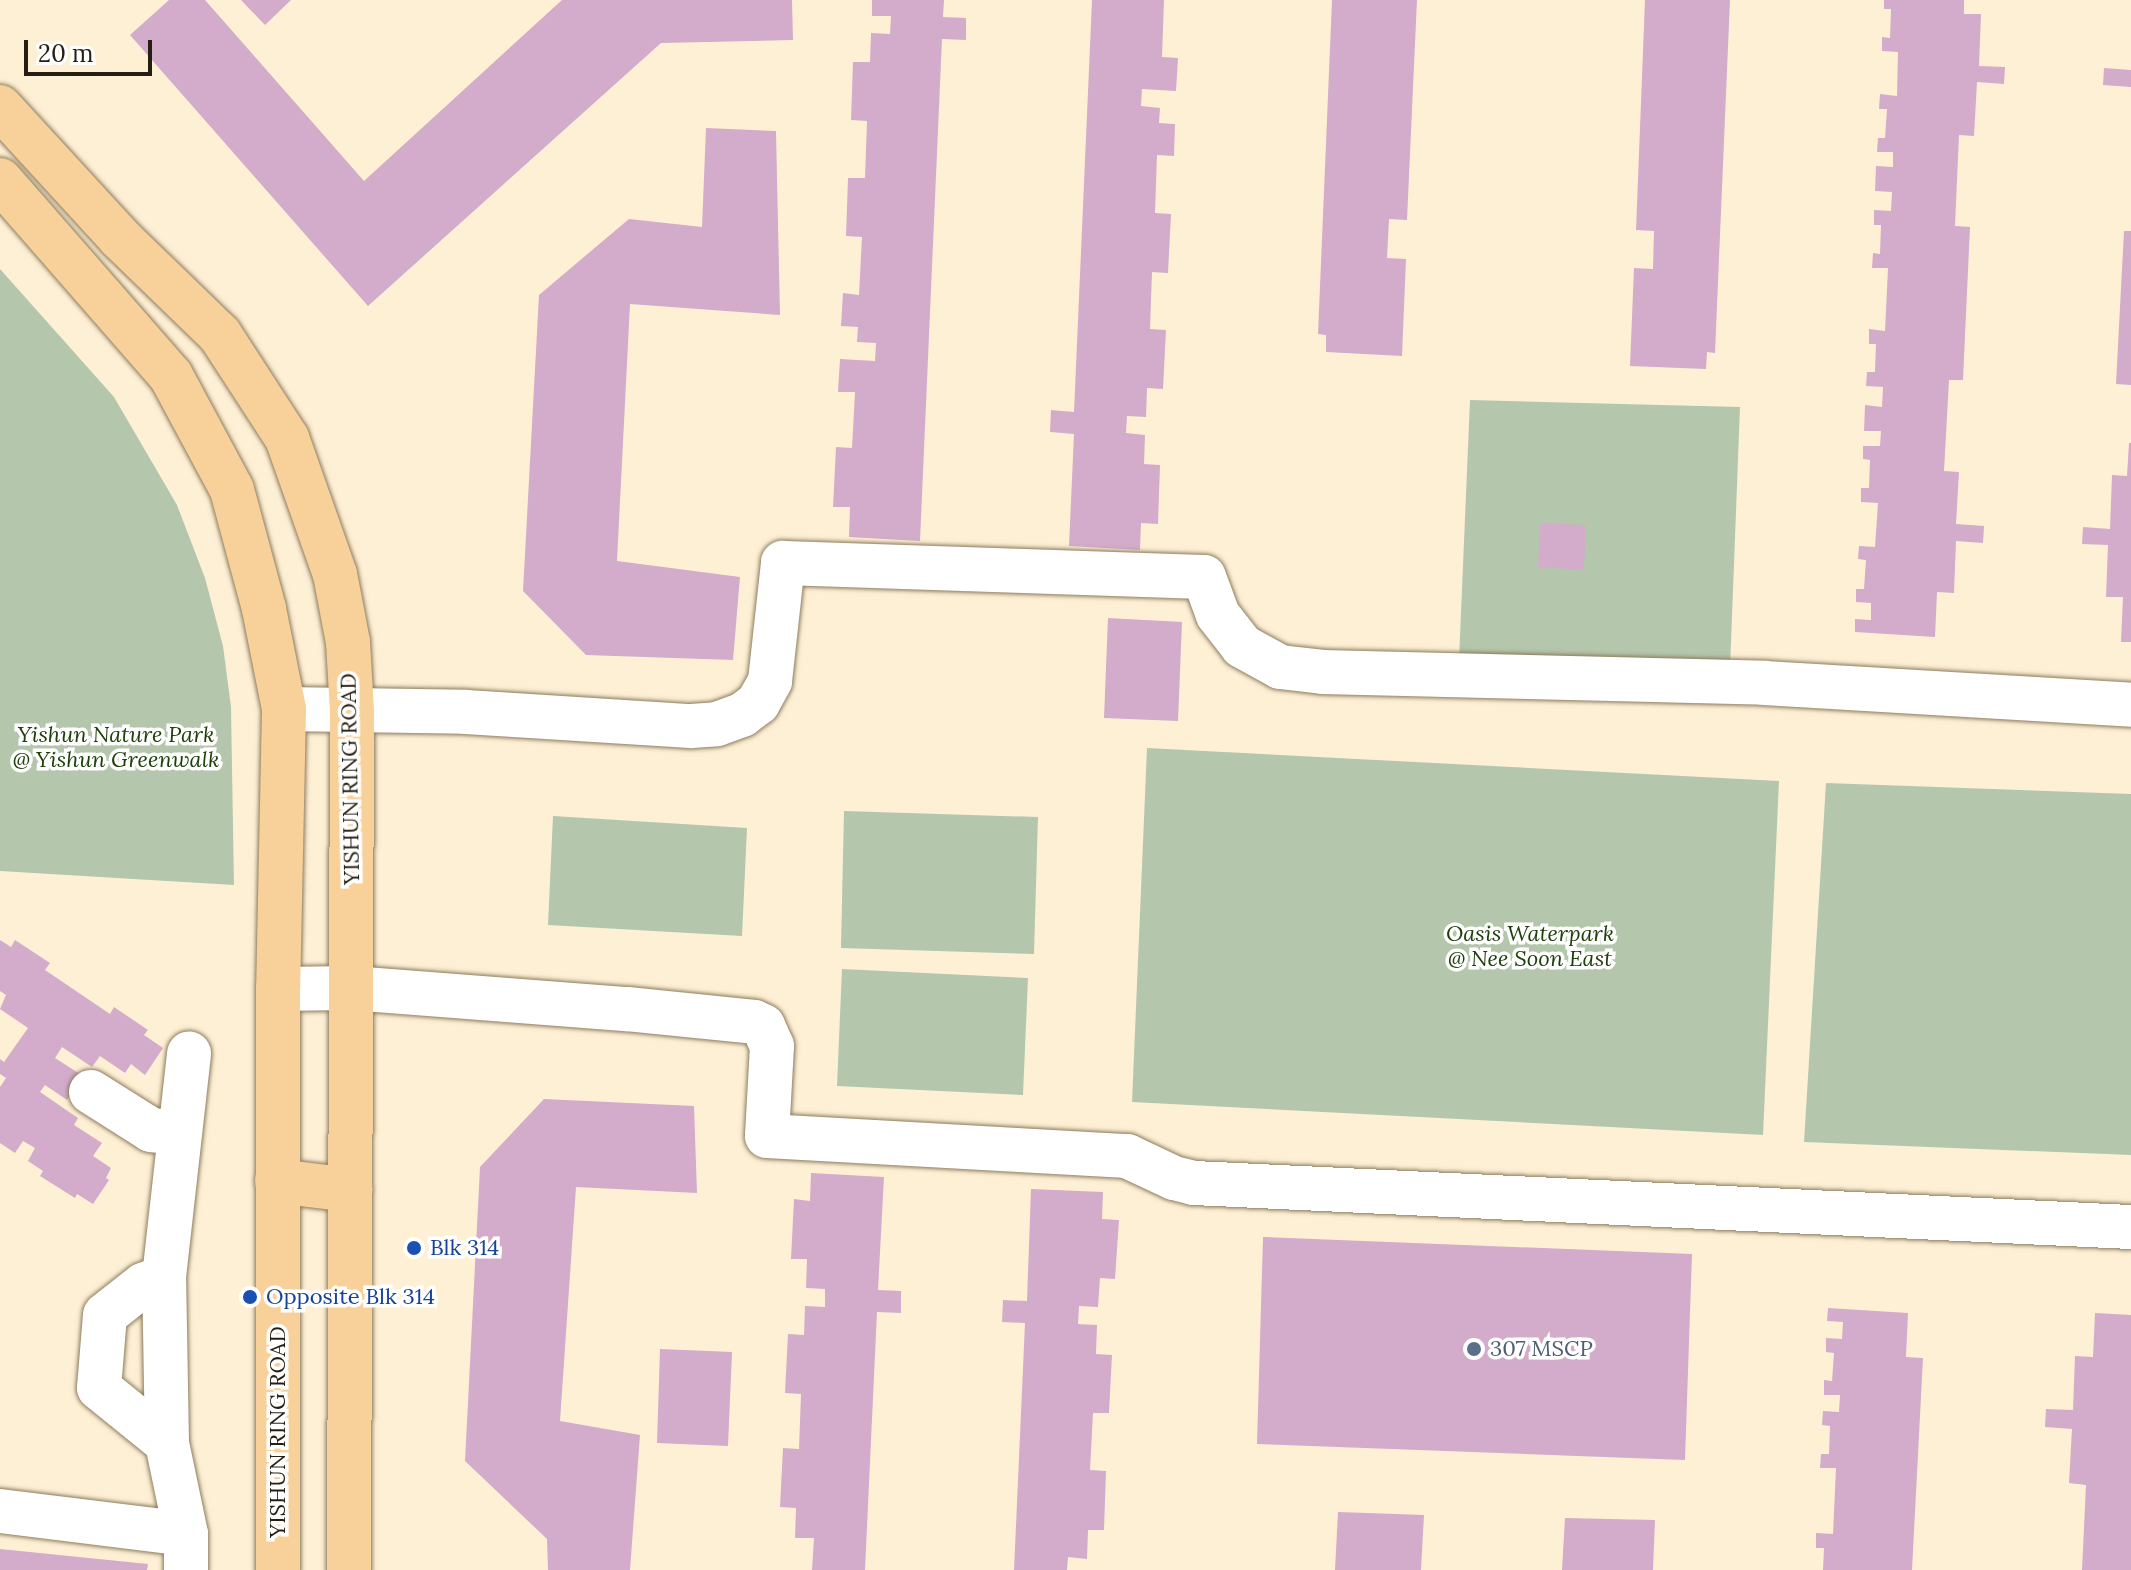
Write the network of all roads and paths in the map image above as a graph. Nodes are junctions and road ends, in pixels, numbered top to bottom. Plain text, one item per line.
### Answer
1 (0, 107) edge
2 (0, 180) edge
3 (220, 335) junction
4 (171, 376) junction
5 (2131, 705) edge
6 (284, 709) junction
7 (352, 711) junction
8 (351, 988) junction
9 (278, 989) junction
10 (189, 1053) dead end
11 (91, 1092) dead end
12 (180, 1133) junction
13 (277, 1181) junction
14 (350, 1190) junction
15 (2131, 1227) edge
16 (164, 1277) junction
17 (167, 1443) junction
18 (0, 1511) edge
19 (186, 1552) edge
20 (278, 1570) edge
21 (349, 1570) edge

1 - 3 main road, YISHUN RING ROAD
2 - 4 main road, YISHUN RING ROAD
3 - 4 main road
3 - 7 main road, YISHUN RING ROAD
4 - 6 main road, YISHUN RING ROAD
5 - 7 lane
6 - 7 lane
6 - 9 main road, YISHUN RING ROAD
7 - 8 main road, YISHUN RING ROAD
8 - 9 lane
8 - 14 main road, YISHUN RING ROAD
8 - 15 lane
9 - 13 main road, YISHUN RING ROAD
10 - 12 lane
11 - 12 lane
12 - 16 lane
13 - 14 main road
13 - 20 main road, YISHUN RING ROAD
14 - 21 main road, YISHUN RING ROAD
16 - 17 lane
16 - 17 lane
17 - 19 lane
18 - 19 lane

